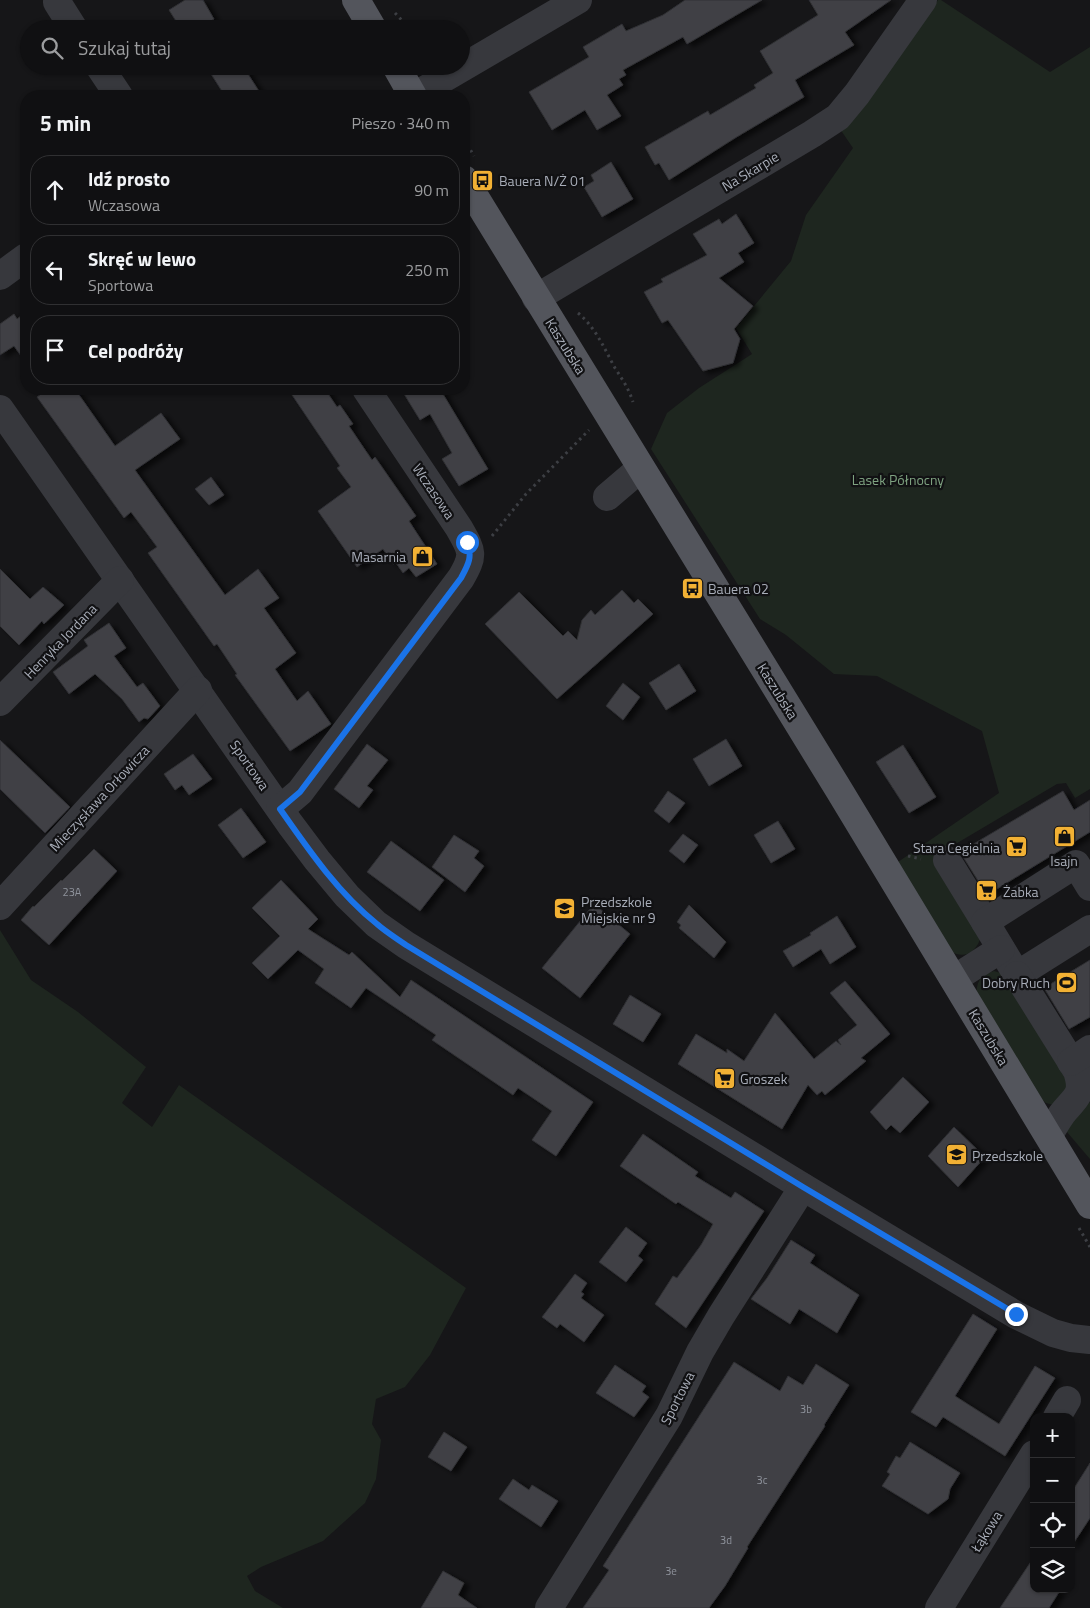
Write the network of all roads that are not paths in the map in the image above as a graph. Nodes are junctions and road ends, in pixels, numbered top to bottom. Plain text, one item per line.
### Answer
1 (356, 0) edge
2 (578, 0) edge
3 (923, 0) edge
4 (57, 2) dead end
5 (68, 20) edge
6 (368, 20) edge
7 (470, 63) edge
8 (105, 75) edge
9 (401, 75) edge
10 (450, 75) edge
11 (115, 90) edge
12 (410, 90) edge
13 (424, 90) edge
14 (470, 189) edge
15 (20, 261) edge
16 (0, 276) edge
17 (536, 298) junction
18 (370, 395) edge
19 (0, 409) edge
20 (641, 468) junction
21 (607, 497) dead end
22 (120, 580) junction
23 (198, 690) junction
24 (0, 702) edge
25 (280, 809) junction
26 (948, 860) dead end
27 (1090, 887) edge
28 (0, 906) edge
29 (985, 922) junction
30 (1090, 929) edge
31 (1001, 949) junction
32 (1017, 975) junction
33 (954, 978) junction
34 (1080, 1055) edge
35 (1049, 1135) junction
36 (803, 1187) junction
37 (1090, 1205) edge
38 (1090, 1340) edge
39 (1032, 1458) edge
40 (549, 1608) edge
41 (939, 1608) edge

1 - 6 main road
2 - 7 street
3 - 17 street, Na Skarpie
4 - 5 street
8 - 11 street
9 - 12 main road
10 - 13 street
14 - 17 main road, Kaszubska
15 - 16 street
17 - 20 main road, Kaszubska
18 - 25 street, Wczasowa
19 - 22 street, Sportowa
20 - 21 street
20 - 33 main road, Kaszubska
22 - 23 street, Sportowa
22 - 24 street, Henryka Jordana
23 - 25 street, Sportowa
23 - 28 street, Mieczysława Orłowicza
25 - 36 street, Sportowa
26 - 29 street
27 - 29 street
29 - 31 street
30 - 32 street
31 - 32 street
31 - 33 street
32 - 34 street
33 - 35 main road, Kaszubska
34 - 35 street
35 - 37 main road, Kaszubska
36 - 38 street, Sportowa
36 - 40 street, Sportowa
39 - 41 street, Łąkowa

